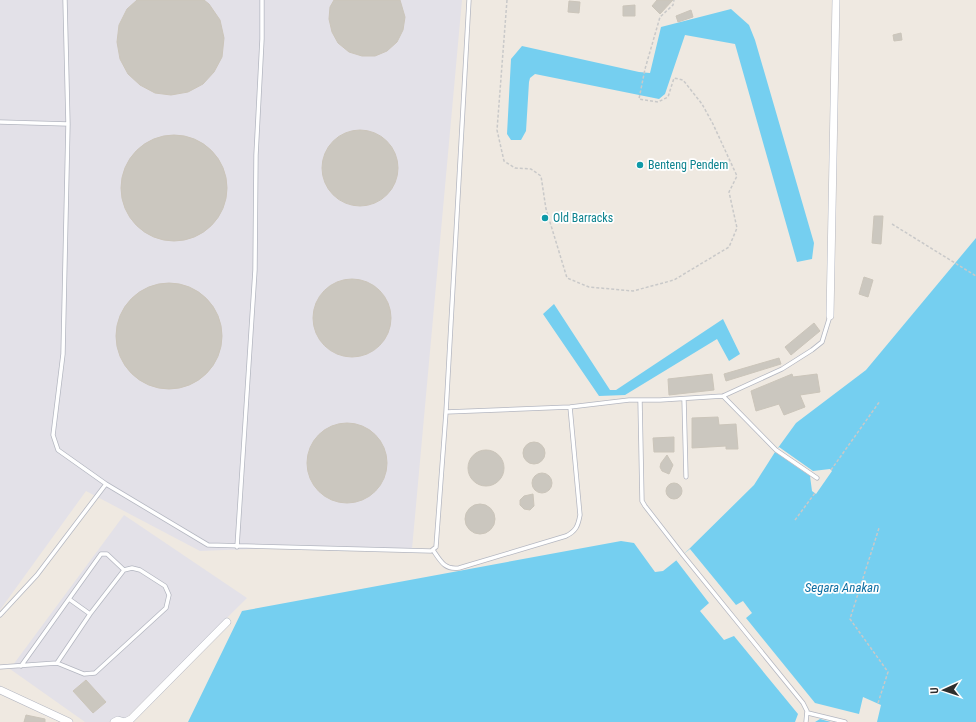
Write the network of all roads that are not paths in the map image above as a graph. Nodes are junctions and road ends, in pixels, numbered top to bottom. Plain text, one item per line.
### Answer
1 (65, 0) edge
2 (262, 0) edge
3 (469, 0) edge
4 (836, 0) edge
5 (0, 122) edge
6 (68, 124) junction
7 (830, 316) joint
8 (722, 396) junction
9 (684, 399) junction
10 (640, 400) junction
11 (570, 407) junction
12 (446, 412) junction
13 (686, 477) dead end
14 (818, 478) dead end
15 (106, 484) junction
16 (237, 547) junction
17 (433, 550) junction
18 (124, 570) junction
19 (69, 599) junction
20 (90, 614) junction
21 (0, 615) edge
22 (227, 622) dead end
23 (57, 663) junction
24 (21, 666) junction
25 (0, 667) edge
26 (0, 690) edge
27 (808, 713) junction
28 (69, 722) edge
29 (114, 722) edge
30 (806, 722) edge
31 (845, 722) edge

1 - 6 lane
2 - 16 lane
3 - 12 lane
4 - 7 street
5 - 6 lane
6 - 15 lane
7 - 8 lane
8 - 9 lane
8 - 14 lane
9 - 10 lane
9 - 13 lane
10 - 11 lane
10 - 27 lane
11 - 12 lane
11 - 17 lane
12 - 17 lane
15 - 16 lane
15 - 21 lane
16 - 17 lane
18 - 19 lane
18 - 20 lane
18 - 23 lane
19 - 20 lane
19 - 24 lane
20 - 23 lane
22 - 29 street
23 - 24 lane
24 - 25 lane
26 - 28 street
27 - 30 lane
27 - 31 lane

